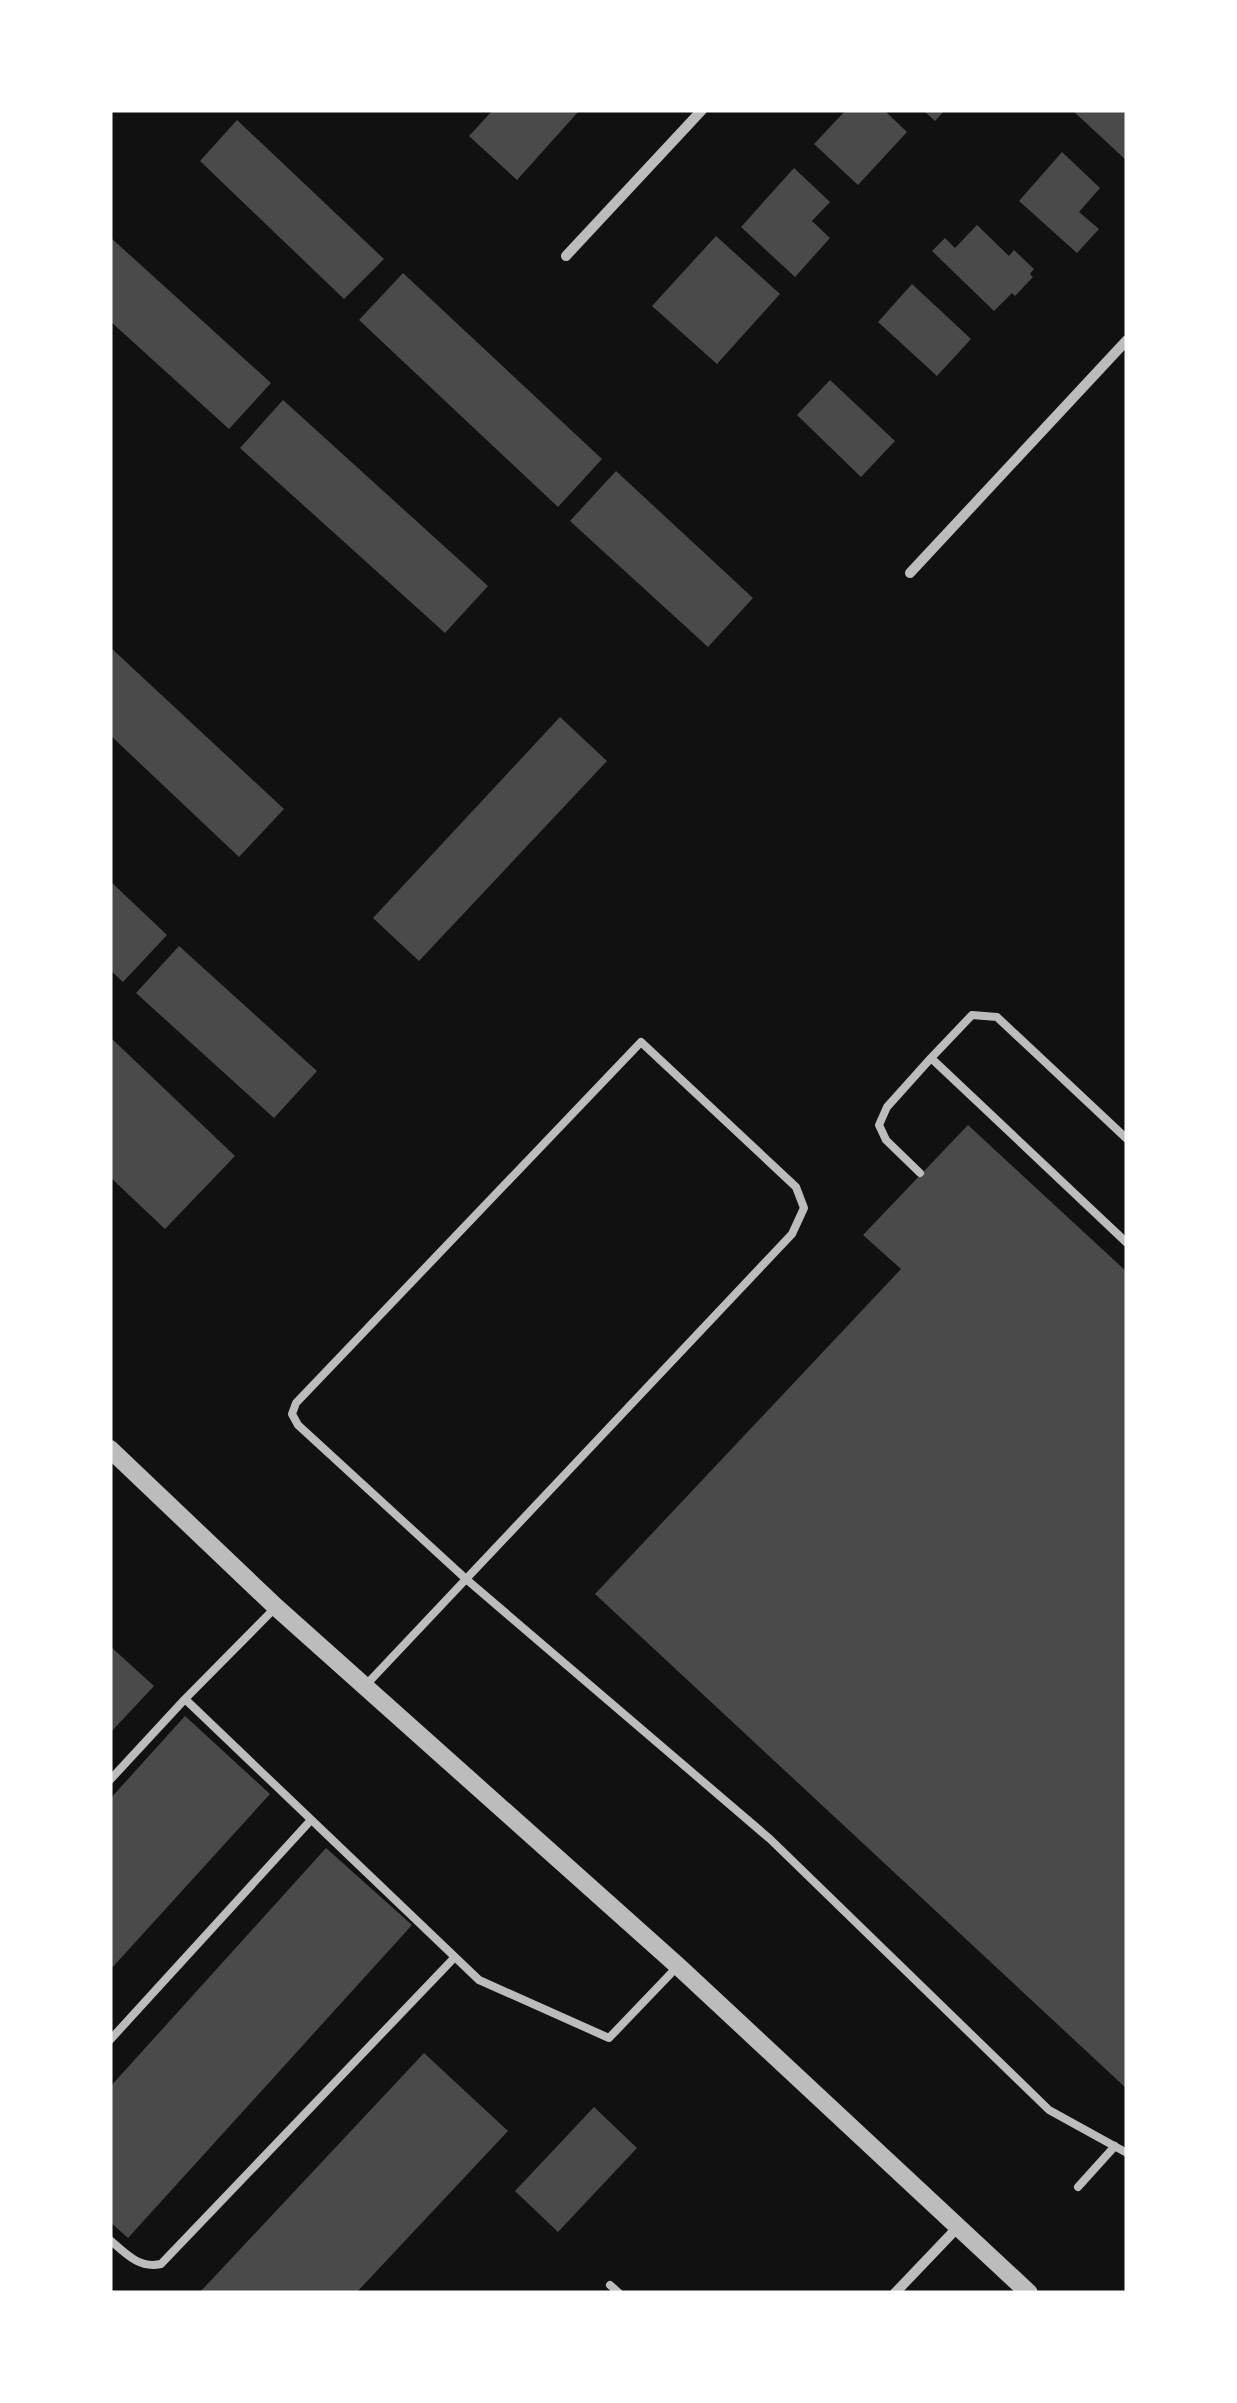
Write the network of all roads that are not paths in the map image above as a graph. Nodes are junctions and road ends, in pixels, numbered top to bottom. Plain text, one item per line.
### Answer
1 (702, 110) edge
2 (566, 256) dead end
3 (1127, 340) edge
4 (910, 574) dead end
5 (931, 1058) junction
6 (1127, 1139) edge
7 (920, 1173) dead end
8 (1127, 1242) edge
9 (110, 1448) edge
10 (466, 1579) junction
11 (276, 1607) junction
12 (365, 1686) junction
13 (186, 1699) junction
14 (110, 1780) edge
15 (311, 1820) junction
16 (454, 1958) junction
17 (678, 1966) junction
18 (110, 2040) edge
19 (1115, 2146) junction
20 (1127, 2153) edge
21 (1078, 2188) dead end
22 (958, 2227) junction
23 (110, 2240) edge
24 (610, 2285) dead end
25 (619, 2293) edge
26 (896, 2293) edge
27 (1029, 2293) edge

1 - 2 street
3 - 4 street
5 - 6 lane
5 - 7 lane
5 - 8 lane
9 - 11 street
10 - 10 lane
10 - 12 lane
10 - 19 lane
11 - 12 street
11 - 13 lane
12 - 17 street
13 - 14 lane
13 - 15 lane
15 - 16 lane
15 - 18 lane
16 - 17 lane
16 - 23 lane
17 - 22 street
19 - 20 lane
19 - 21 lane
22 - 26 street
22 - 27 street
24 - 25 lane

